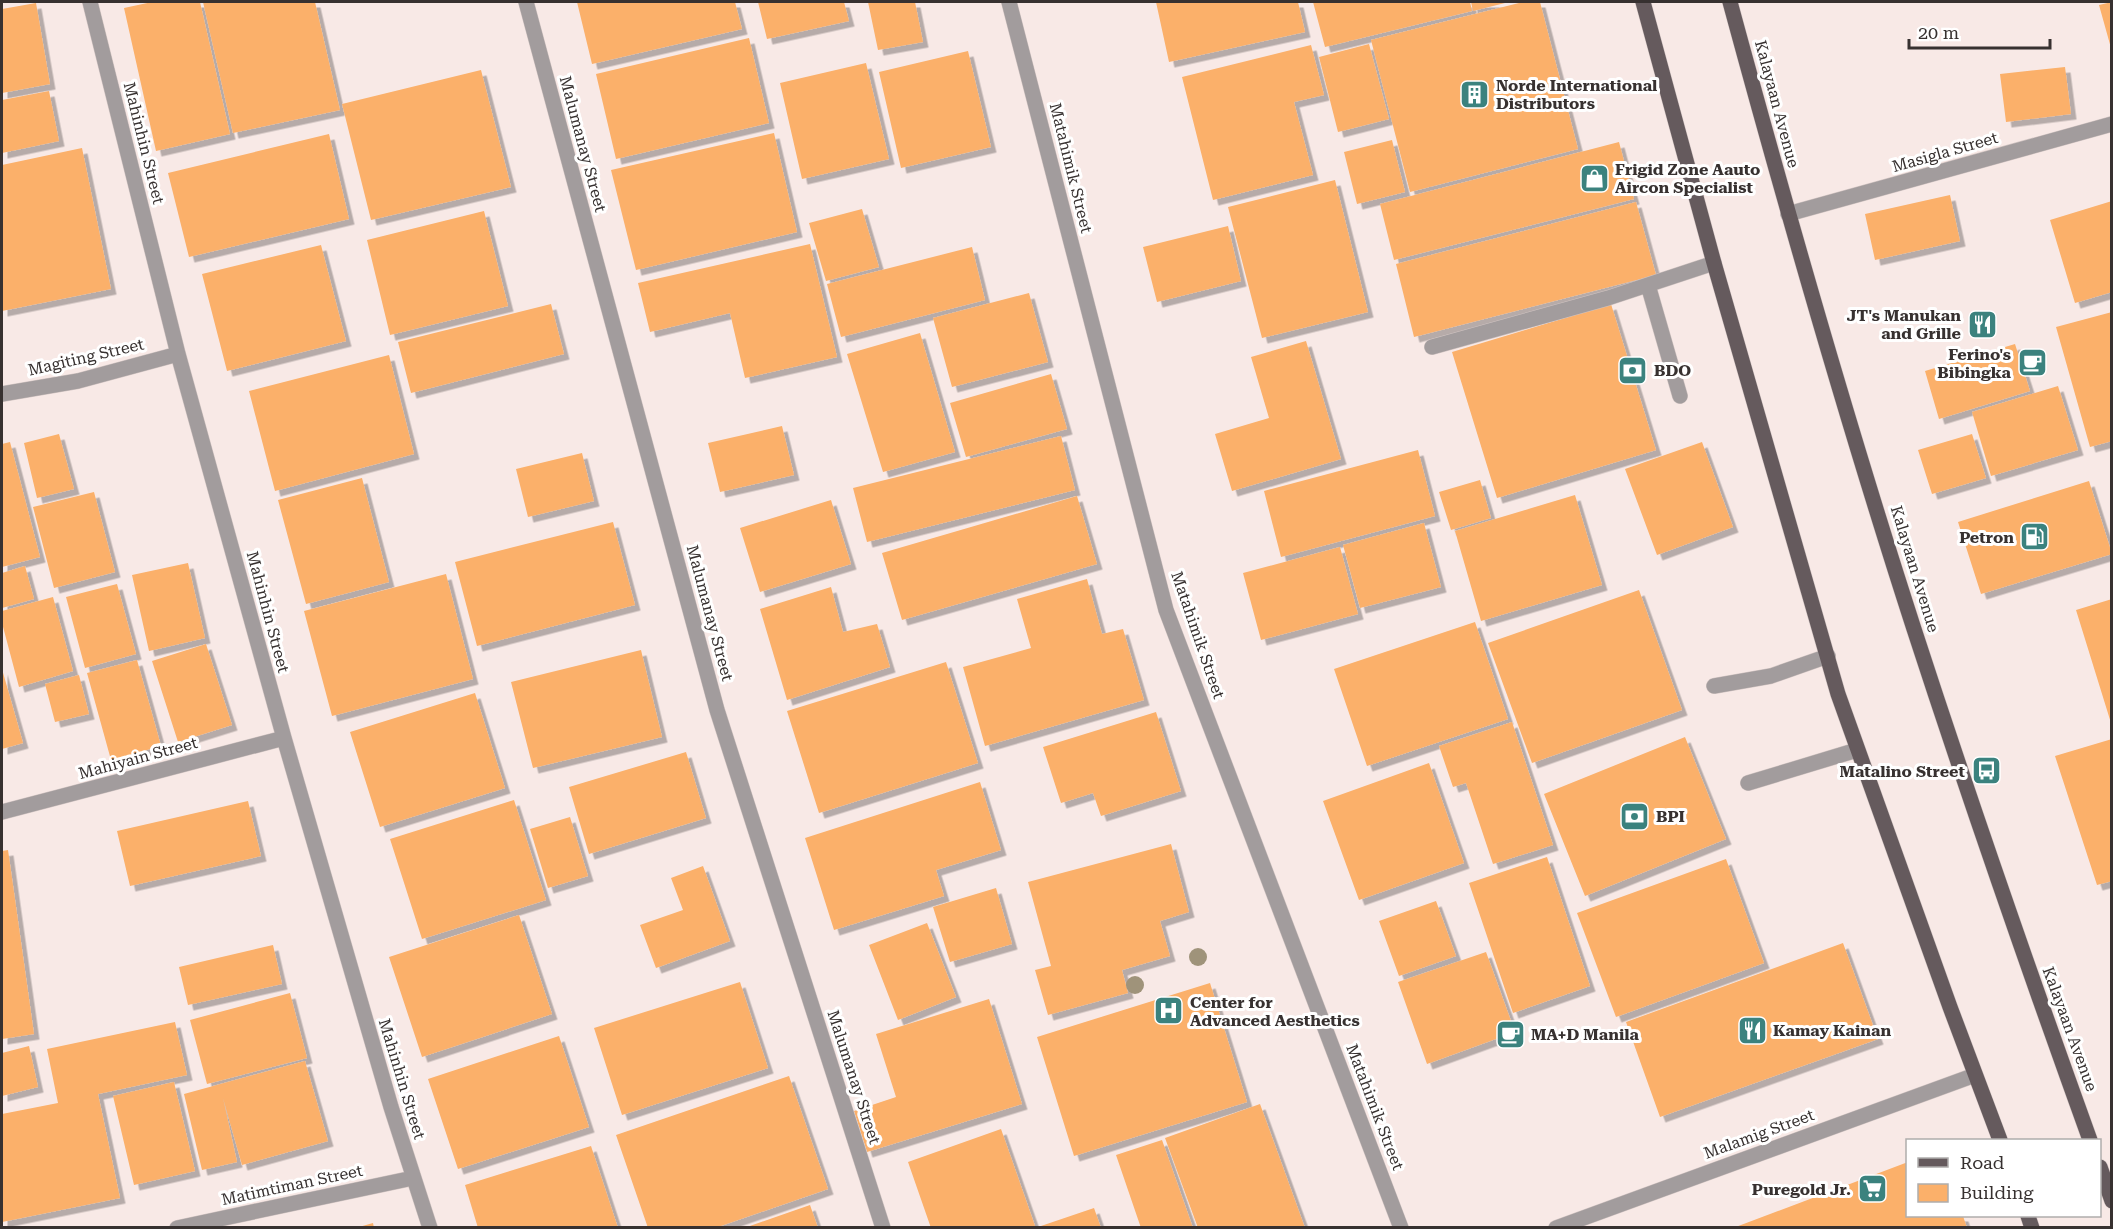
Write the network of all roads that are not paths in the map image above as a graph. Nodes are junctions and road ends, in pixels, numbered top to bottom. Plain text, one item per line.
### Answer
1 (90, 2) edge
2 (526, 2) edge
3 (1009, 2) edge
4 (1643, 2) edge
5 (1730, 2) edge
6 (2112, 124) edge
7 (1788, 214) junction
8 (1714, 263) junction
9 (1648, 285) junction
10 (1432, 347) dead end
11 (178, 354) junction
12 (2, 394) edge
13 (1680, 396) dead end
14 (1828, 656) junction
15 (1714, 687) dead end
16 (284, 738) junction
17 (1857, 750) junction
18 (1748, 783) dead end
19 (2, 812) edge
20 (1975, 1075) junction
21 (2000, 1139) edge
22 (2090, 1139) edge
23 (2101, 1170) edge
24 (413, 1178) junction
25 (2112, 1201) edge
26 (177, 1227) edge
27 (430, 1227) edge
28 (883, 1227) edge
29 (1401, 1227) edge
30 (1556, 1227) edge

1 - 11 street, Mahinhin Street
2 - 28 street, Malumanay Street
3 - 29 street, Matahimik Street
4 - 8 main road
5 - 7 main road, Kalayaan Avenue
6 - 7 street, Masigla Street
7 - 22 main road, Kalayaan Avenue
8 - 9 street
8 - 14 main road
9 - 10 street
9 - 13 street
11 - 12 street, Magiting Street
11 - 16 street, Mahinhin Street
14 - 15 street
14 - 17 main road
16 - 19 street, Mahiyain Street
16 - 24 street, Mahinhin Street
17 - 18 street
17 - 20 main road
20 - 21 main road
20 - 30 street, Malamig Street
23 - 25 main road
24 - 26 street, Matimtiman Street
24 - 27 street, Mahinhin Street

